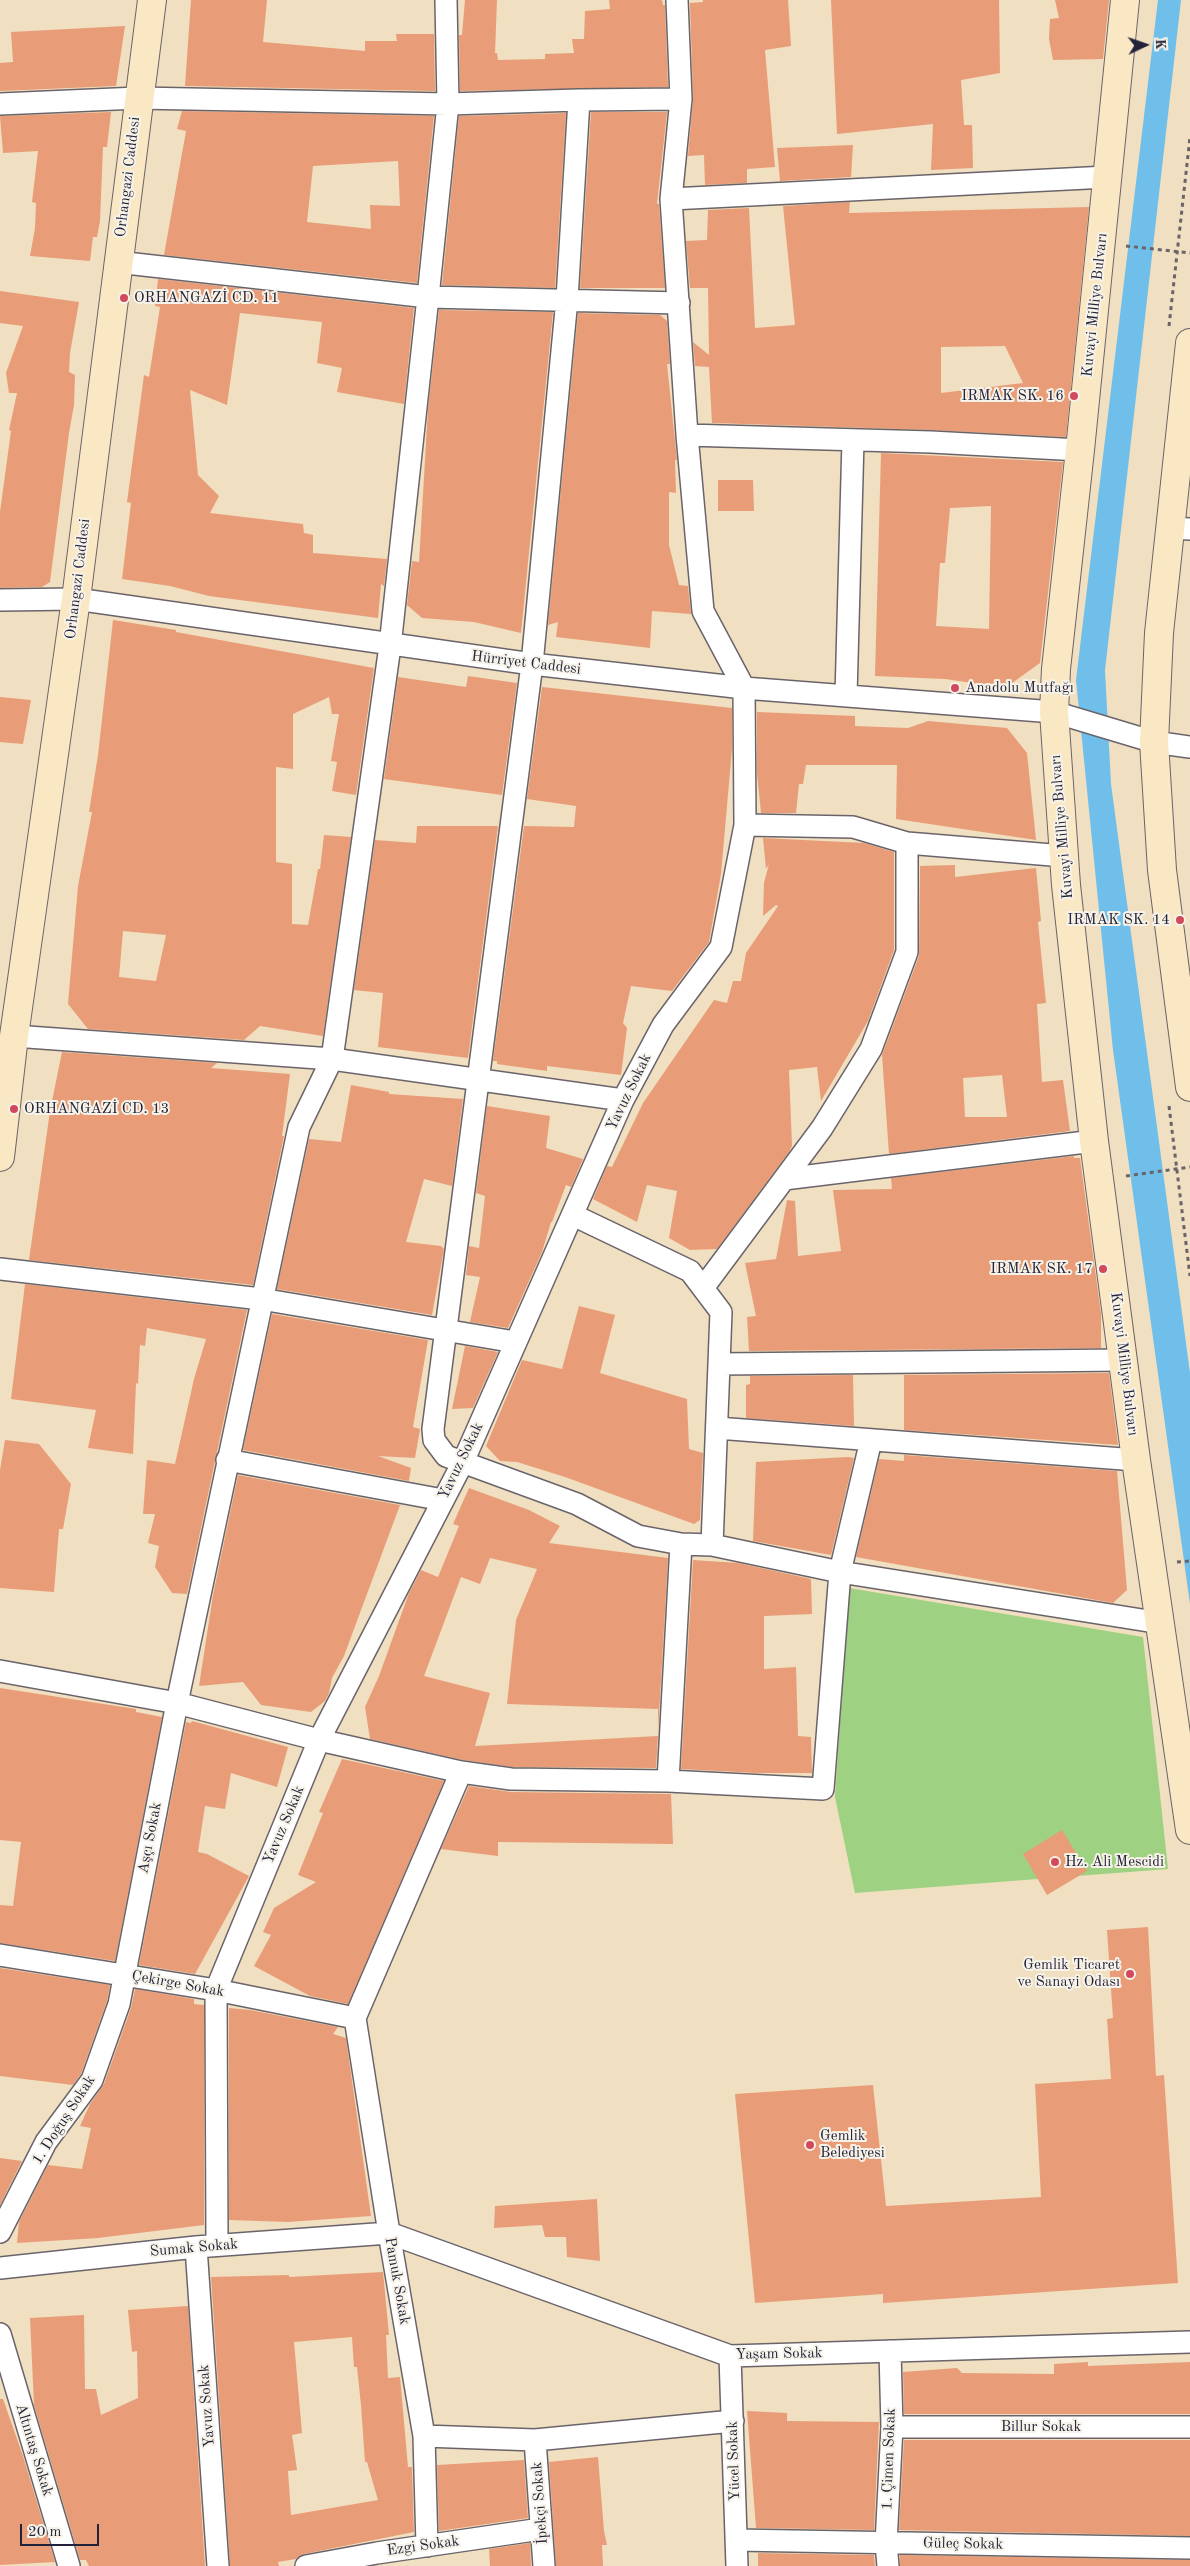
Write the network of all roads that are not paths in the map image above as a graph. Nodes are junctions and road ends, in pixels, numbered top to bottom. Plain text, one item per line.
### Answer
1 (152, 0) edge
2 (446, 0) edge
3 (677, 0) edge
4 (1124, 0) edge
5 (138, 98) junction
6 (681, 99) junction
7 (579, 100) junction
8 (0, 104) edge
9 (448, 104) junction
10 (1107, 177) junction
11 (671, 198) junction
12 (117, 262) junction
13 (428, 297) junction
14 (568, 299) junction
15 (679, 303) junction
16 (1190, 342) edge
17 (687, 435) junction
18 (853, 440) junction
19 (1080, 450) junction
20 (1180, 529) edge
21 (76, 599) junction
22 (0, 600) edge
23 (390, 646) junction
24 (532, 664) junction
25 (744, 688) junction
26 (846, 696) junction
27 (1054, 712) junction
28 (1154, 742) junction
29 (1190, 747) edge
30 (745, 825) junction
31 (907, 843) junction
32 (1064, 856) junction
33 (1182, 947) edge
34 (14, 1036) junction
35 (332, 1059) junction
36 (478, 1080) junction
37 (1190, 1087) edge
38 (623, 1100) junction
39 (1094, 1141) junction
40 (0, 1157) edge
41 (784, 1179) junction
42 (573, 1215) junction
43 (0, 1269) edge
44 (703, 1288) junction
45 (261, 1299) junction
46 (444, 1330) junction
47 (515, 1342) junction
48 (1124, 1360) junction
49 (720, 1364) junction
50 (717, 1428) junction
51 (871, 1440) junction
52 (227, 1460) junction
53 (1136, 1460) junction
54 (463, 1462) junction
55 (443, 1500) junction
56 (681, 1544) junction
57 (712, 1545) junction
58 (840, 1572) junction
59 (1161, 1623) junction
60 (0, 1671) edge
61 (177, 1703) junction
62 (319, 1740) junction
63 (461, 1772) junction
64 (668, 1781) junction
65 (1190, 1830) edge
66 (0, 1955) edge
67 (124, 1974) junction
68 (216, 1990) junction
69 (356, 2018) junction
70 (0, 2232) edge
71 (389, 2234) junction
72 (217, 2245) junction
73 (196, 2247) junction
74 (0, 2268) edge
75 (0, 2334) edge
76 (1190, 2342) edge
77 (890, 2351) junction
78 (730, 2356) junction
79 (733, 2421) junction
80 (1190, 2427) edge
81 (892, 2428) junction
82 (424, 2436) junction
83 (536, 2440) junction
84 (541, 2530) junction
85 (736, 2540) junction
86 (886, 2543) junction
87 (427, 2546) junction
88 (1190, 2548) edge
89 (378, 2559) edge
90 (69, 2566) edge
91 (218, 2566) edge
92 (306, 2566) edge
93 (544, 2566) edge
94 (737, 2566) edge
95 (888, 2566) edge

1 - 5 main road, Orhangazi Caddesi
2 - 9 street, Aşçı Sokak
3 - 6 street
4 - 10 main road, Kuvayi Milliye Bulvarı
5 - 8 street
5 - 9 street
5 - 12 main road, Orhangazi Caddesi
6 - 7 street
6 - 11 street
7 - 9 street
7 - 14 street
9 - 13 street, Aşçı Sokak
10 - 11 street
10 - 19 main road, Kuvayi Milliye Bulvarı
11 - 15 street
12 - 13 street
12 - 21 main road, Orhangazi Caddesi
13 - 14 street
13 - 23 street, Aşçı Sokak
14 - 15 street
14 - 24 street
15 - 17 street
16 - 20 main road
17 - 18 street
17 - 25 street
18 - 19 street
18 - 26 street
19 - 27 main road, Kuvayi Milliye Bulvarı
20 - 28 main road
21 - 22 street, Hürriyet Caddesi
21 - 23 street, Hürriyet Caddesi
21 - 34 main road, Orhangazi Caddesi
23 - 24 street, Hürriyet Caddesi
23 - 35 street, Aşçı Sokak
24 - 25 street, Hürriyet Caddesi
24 - 36 street
25 - 26 street, Hürriyet Caddesi
25 - 30 street, Yavuz Sokak
26 - 27 street, Hürriyet Caddesi
27 - 28 street, Hürriyet Caddesi
27 - 32 main road, Kuvayi Milliye Bulvarı
28 - 29 street, Hürriyet Caddesi
28 - 33 main road
30 - 31 street
30 - 38 street, Yavuz Sokak
31 - 32 street
31 - 41 street
32 - 39 main road, Kuvayi Milliye Bulvarı
33 - 37 main road
34 - 35 street
34 - 40 main road, Orhangazi Caddesi
35 - 36 street
35 - 45 street, Aşçı Sokak
36 - 38 street
36 - 46 street
38 - 42 street, Yavuz Sokak
39 - 41 street
39 - 48 main road, Kuvayi Milliye Bulvarı
41 - 44 street
42 - 44 street
42 - 47 street, Yavuz Sokak
43 - 45 street
44 - 49 street
45 - 46 street
45 - 52 street, Aşçı Sokak
46 - 47 street
46 - 54 street
47 - 54 street, Yavuz Sokak
48 - 49 street
48 - 53 main road, Kuvayi Milliye Bulvarı
49 - 50 street
50 - 51 street
50 - 57 street
51 - 53 street
51 - 58 street
52 - 55 street
52 - 61 street, Aşçı Sokak
53 - 59 main road, Kuvayi Milliye Bulvarı
54 - 55 street, Yavuz Sokak
54 - 56 street
55 - 62 street, Yavuz Sokak
56 - 57 street
56 - 64 street
57 - 58 street
58 - 59 street
58 - 64 street
59 - 65 main road, Kuvayi Milliye Bulvarı
60 - 61 street
61 - 62 street
61 - 67 street, Aşçı Sokak
62 - 63 street
62 - 68 street, Yavuz Sokak
63 - 64 street
63 - 69 street
66 - 67 street, Çekirge Sokak
67 - 68 street, Çekirge Sokak
67 - 70 street, 1. Doğuş Sokak
68 - 69 street, Çekirge Sokak
68 - 72 street, Yavuz Sokak
69 - 71 street, Pamuk Sokak
71 - 72 street, Sumak Sokak
71 - 78 street, Yaşam Sokak
71 - 82 street, Pamuk Sokak
72 - 73 street, Sumak Sokak
73 - 74 street, Sumak Sokak
73 - 91 street, Yavuz Sokak
75 - 90 street, Altıntaş Sokak
76 - 77 street, Yaşam Sokak
77 - 78 street, Yaşam Sokak
77 - 81 street, 1. Çimen Sokak
78 - 79 street, Yücel Sokak
79 - 83 street
79 - 85 street, Yücel Sokak
80 - 81 street, Billur Sokak
81 - 86 street, 1. Çimen Sokak
82 - 83 street
82 - 87 street, Pamuk Sokak
83 - 84 street, İpekçi Sokak
84 - 87 street, Ezgi Sokak
84 - 93 street, İpekçi Sokak
85 - 86 street, Güleç Sokak
85 - 94 street, Yücel Sokak
86 - 88 street, Güleç Sokak
86 - 95 street, 1. Çimen Sokak
87 - 89 street, Ezgi Sokak
89 - 92 street, Ezgi Sokak

